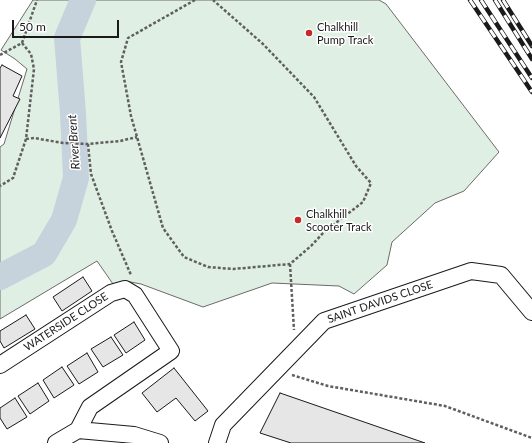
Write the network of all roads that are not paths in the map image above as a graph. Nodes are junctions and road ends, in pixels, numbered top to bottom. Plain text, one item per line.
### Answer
1 (532, 312) edge
2 (0, 365) edge
3 (78, 430) junction
4 (56, 443) edge
5 (160, 443) edge
6 (217, 443) edge

1 - 6 street, SAINT DAVIDS CLOSE
2 - 3 street, WATERSIDE CLOSE
3 - 4 street
3 - 5 street

